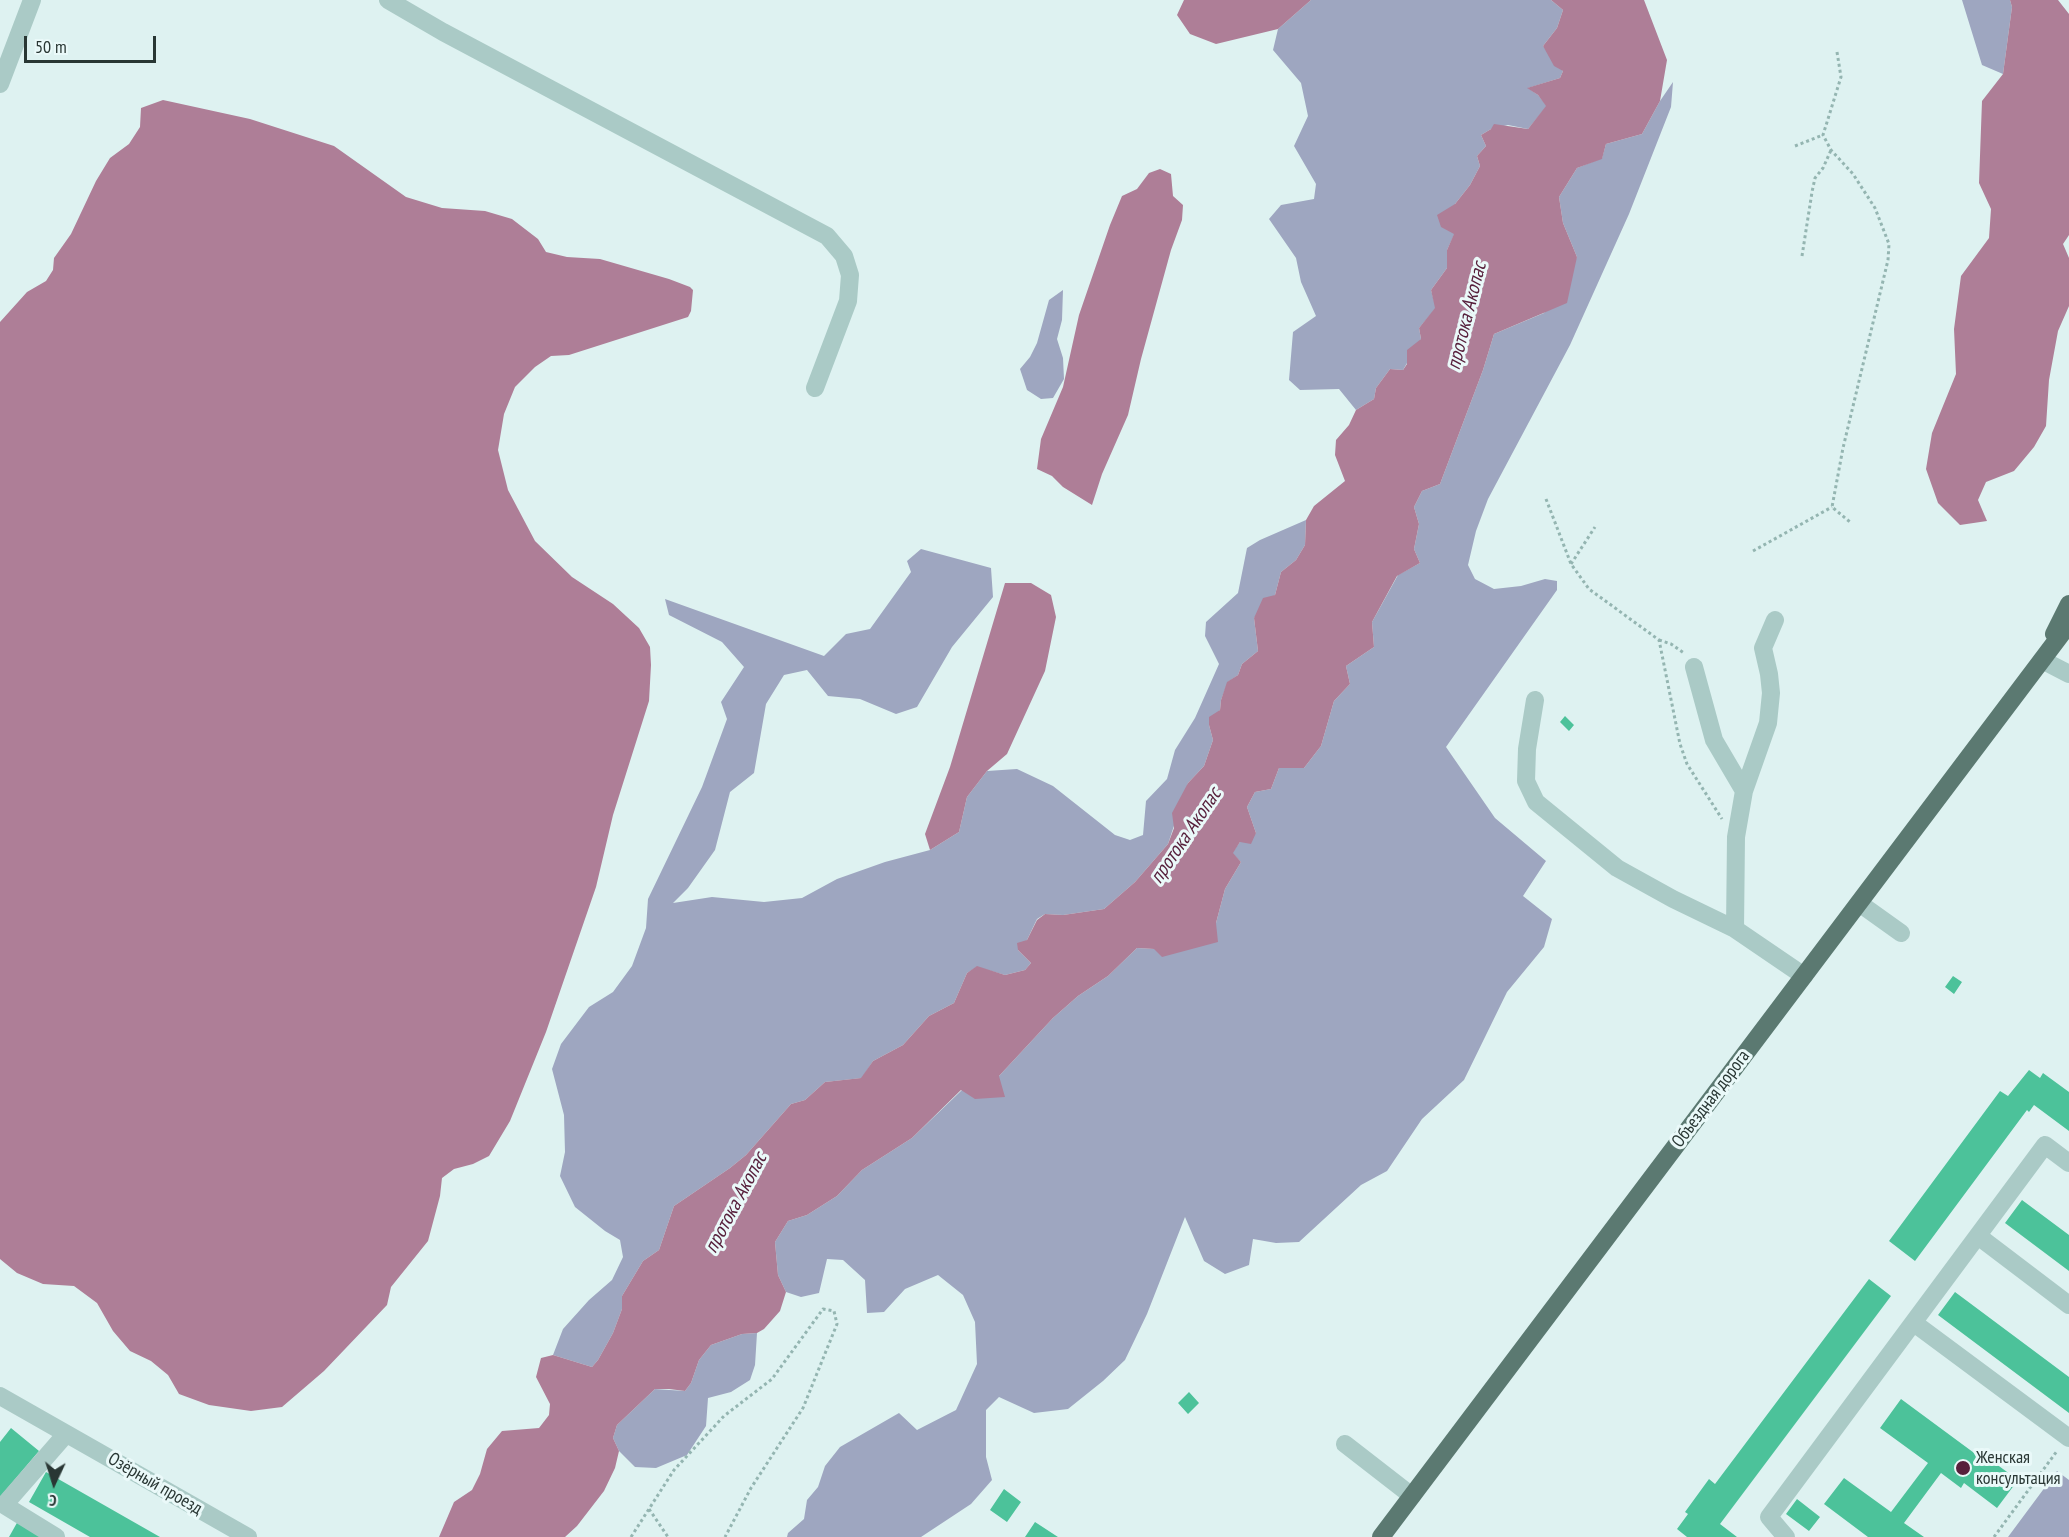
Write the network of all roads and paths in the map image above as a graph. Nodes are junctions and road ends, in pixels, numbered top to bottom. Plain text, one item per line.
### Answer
1 (32, 0) edge
2 (388, 0) edge
3 (1837, 52) dead end
4 (0, 84) edge
5 (1823, 135) junction
6 (1795, 146) dead end
7 (1831, 150) junction
8 (1802, 256) dead end
9 (815, 388) dead end
10 (1546, 499) dead end
11 (1832, 507) junction
12 (1850, 522) dead end
13 (1595, 527) dead end
14 (1753, 551) dead end
15 (1571, 564) junction
16 (2069, 604) edge
17 (1776, 620) dead end
18 (2069, 624) edge
19 (1659, 640) junction
20 (2042, 660) junction
21 (1694, 667) joint
22 (2069, 674) edge
23 (1535, 700) dead end
24 (1744, 791) junction
25 (1736, 837) junction
26 (1859, 903) junction
27 (1735, 929) junction
28 (1900, 933) dead end
29 (1804, 976) junction
30 (2069, 1163) edge
31 (1978, 1236) junction
32 (2069, 1305) edge
33 (1914, 1323) junction
34 (4, 1405) edge
35 (66, 1434) junction
36 (2068, 1438) edge
37 (1345, 1444) dead end
38 (1412, 1496) junction
39 (649, 1508) junction
40 (2, 1509) edge
41 (56, 1537) edge
42 (247, 1537) edge
43 (631, 1537) edge
44 (668, 1537) edge
45 (725, 1537) edge
46 (1381, 1537) edge
47 (1786, 1537) edge
48 (1994, 1537) edge

1 - 4 street
2 - 9 street
3 - 5 path
5 - 6 path
5 - 7 path
7 - 8 path
7 - 11 path
10 - 15 path
11 - 12 path
11 - 14 path
13 - 15 path
15 - 19 path
16 - 20 main road
17 - 24 street
18 - 20 main road
19 - 21 path
19 - 25 path
20 - 22 street
20 - 26 main road, Объездная дорога
21 - 24 street
23 - 27 street
24 - 25 street
25 - 27 street
26 - 28 street
26 - 29 main road, Объездная дорога
27 - 29 street
29 - 38 main road, Объездная дорога
30 - 31 street
31 - 32 street
31 - 33 street
33 - 36 street
33 - 47 street
34 - 35 street, Озёрный проезд
35 - 40 street
35 - 42 street, Озёрный проезд
36 - 48 path
37 - 38 street
38 - 46 main road, Объездная дорога
39 - 43 path
39 - 44 path
39 - 45 path
40 - 41 street

